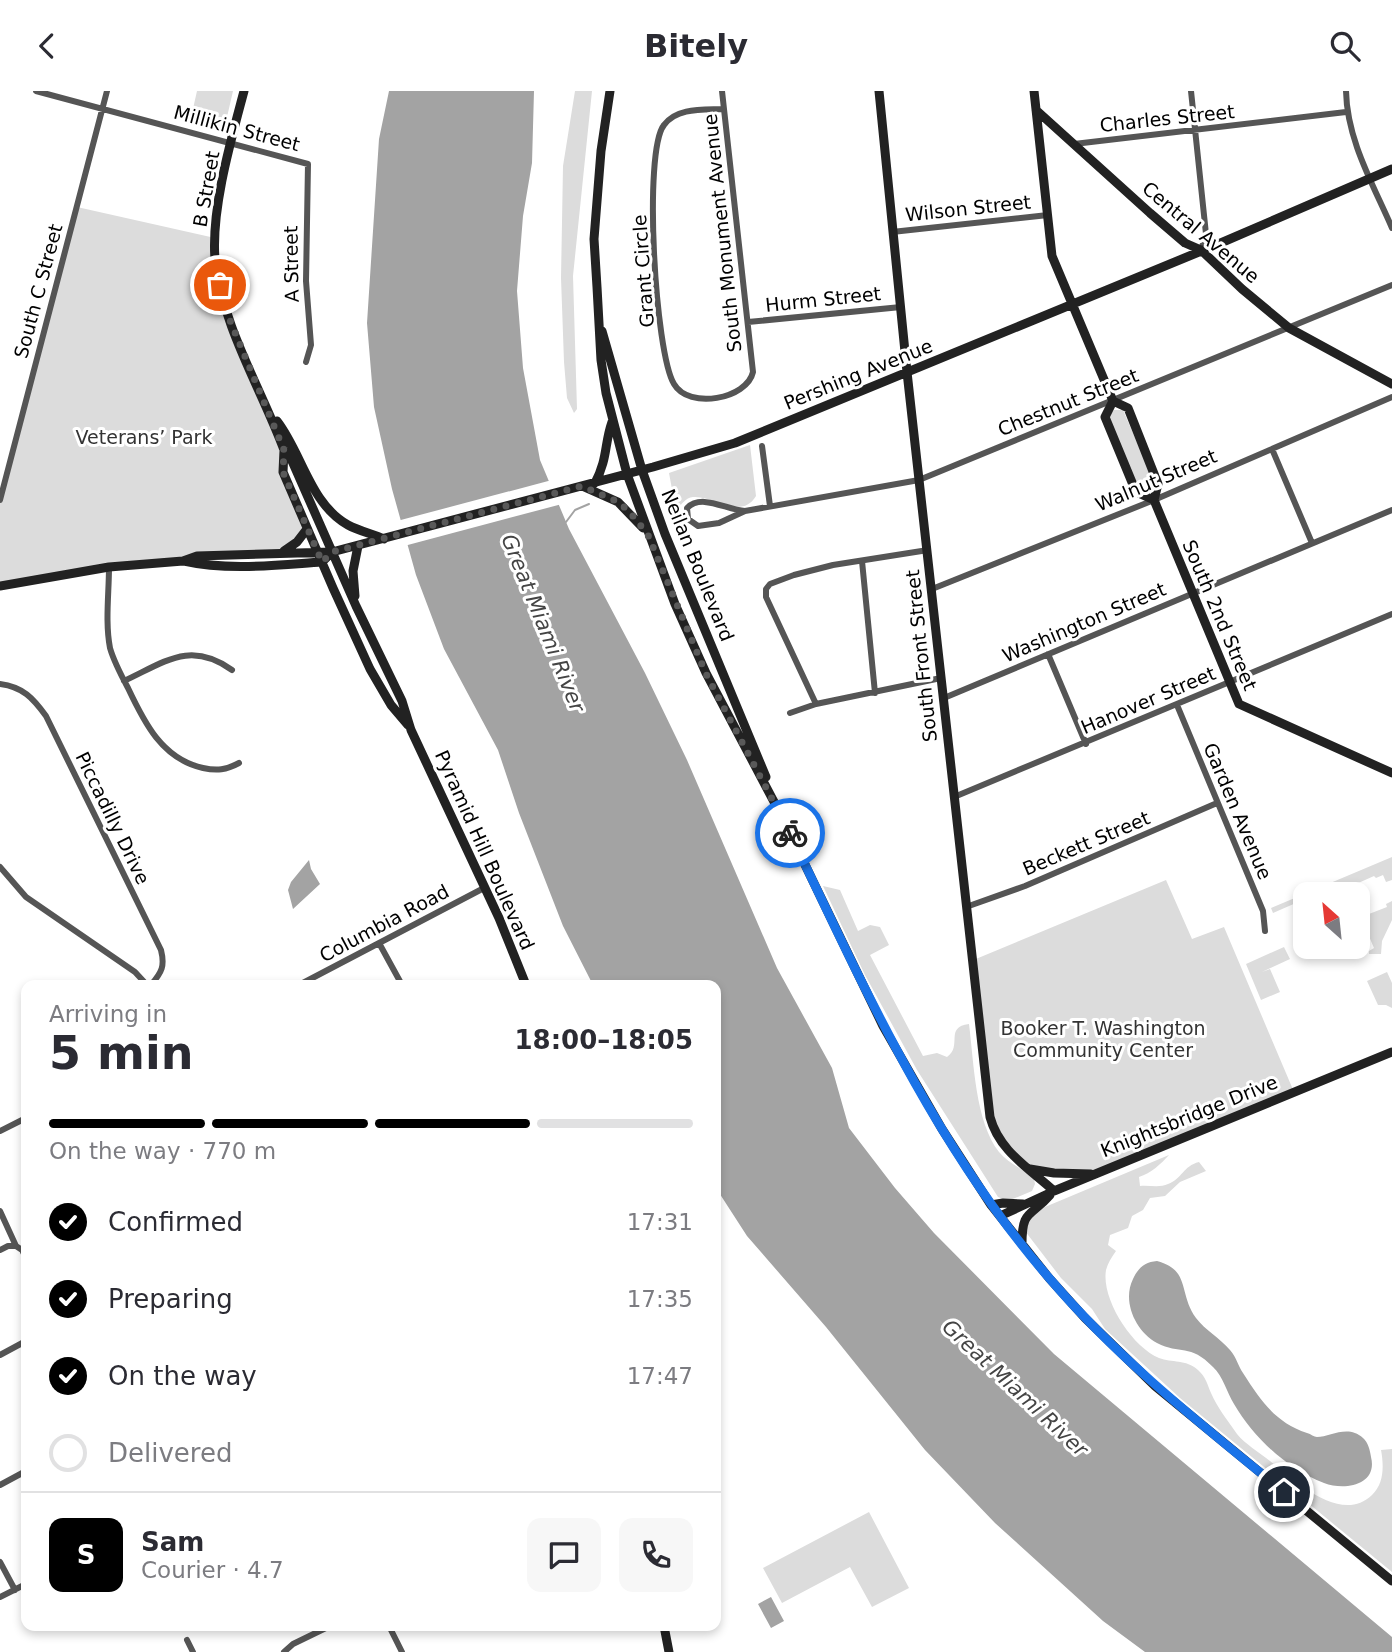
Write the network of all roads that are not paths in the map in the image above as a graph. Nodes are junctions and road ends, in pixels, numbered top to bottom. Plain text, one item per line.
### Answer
1 (36, 91) edge
2 (107, 91) edge
3 (244, 91) edge
4 (610, 91) edge
5 (722, 91) edge
6 (879, 91) edge
7 (1034, 91) edge
8 (1191, 91) edge
9 (1346, 91) edge
10 (103, 108) junction
11 (724, 109) junction
12 (1036, 110) junction
13 (1346, 112) junction
14 (1195, 131) junction
15 (231, 142) junction
16 (1074, 144) junction
17 (308, 164) joint
18 (1392, 169) edge
19 (1370, 178) junction
20 (1048, 215) junction
21 (1392, 228) edge
22 (892, 232) junction
23 (1202, 250) junction
24 (1392, 285) edge
25 (1072, 303) junction
26 (901, 307) junction
27 (748, 322) junction
28 (599, 323) junction
29 (1289, 328) junction
30 (306, 362) dead end
31 (753, 372) joint
32 (907, 372) junction
33 (1392, 384) edge
34 (1392, 397) edge
35 (1113, 401) junction
36 (270, 412) junction
37 (612, 421) junction
38 (762, 446) dead end
39 (1272, 449) junction
40 (284, 450) junction
41 (642, 470) junction
42 (627, 474) junction
43 (919, 479) junction
44 (595, 483) junction
45 (582, 486) junction
46 (0, 500) edge
47 (1154, 500) junction
48 (770, 506) junction
49 (1392, 510) edge
50 (745, 511) junction
51 (307, 529) junction
52 (648, 535) junction
53 (384, 539) junction
54 (1312, 543) junction
55 (358, 546) junction
56 (928, 550) junction
57 (317, 551) junction
58 (332, 552) junction
59 (279, 553) junction
60 (183, 561) junction
61 (862, 561) junction
62 (322, 562) junction
63 (109, 567) junction
64 (0, 586) edge
65 (932, 589) junction
66 (1192, 593) junction
67 (356, 606) junction
68 (1392, 614) edge
69 (1048, 654) junction
70 (232, 670) dead end
71 (941, 678) junction
72 (124, 681) junction
73 (1229, 683) junction
74 (0, 684) edge
75 (875, 692) junction
76 (944, 698) junction
77 (816, 704) junction
78 (1177, 705) junction
79 (790, 713) dead end
80 (411, 730) junction
81 (1086, 744) junction
82 (239, 764) dead end
83 (1392, 773) edge
84 (954, 797) junction
85 (1217, 803) junction
86 (781, 815) junction
87 (0, 867) edge
88 (484, 888) junction
89 (966, 907) junction
90 (1265, 932) dead end
91 (379, 943) junction
92 (144, 980) edge
93 (154, 980) edge
94 (309, 980) edge
95 (399, 980) edge
96 (524, 980) edge
97 (1392, 1052) edge
98 (21, 1120) edge
99 (0, 1131) edge
100 (1030, 1169) junction
101 (1096, 1174) junction
102 (1054, 1191) junction
103 (1025, 1204) junction
104 (991, 1205) junction
105 (0, 1211) edge
106 (1000, 1216) junction
107 (1022, 1244) junction
108 (16, 1246) junction
109 (0, 1249) edge
110 (21, 1249) edge
111 (21, 1344) edge
112 (0, 1355) edge
113 (21, 1474) edge
114 (0, 1485) edge
115 (0, 1562) edge
116 (1392, 1581) edge
117 (21, 1587) edge
118 (15, 1590) junction
119 (0, 1597) edge
120 (320, 1631) edge
121 (392, 1631) edge
122 (665, 1631) edge
123 (187, 1640) dead end
124 (193, 1652) edge
125 (284, 1652) edge
126 (402, 1652) edge
127 (668, 1652) edge

1 - 10 street, Millikin Street
2 - 10 street, South C Street
3 - 15 street, B Street
4 - 28 street, Neilan Boulevard
5 - 11 street, South Monument Avenue
6 - 22 street, South Front Street
7 - 12 street, South 2nd Street
8 - 14 street
9 - 13 street
10 - 15 street, Millikin Street
10 - 46 street, South C Street
11 - 27 street, South Monument Avenue
11 - 31 street, Grant Circle
12 - 16 street, Central Avenue
12 - 20 street, South 2nd Street
13 - 14 street, Charles Street
13 - 19 street
14 - 16 street, Charles Street
14 - 23 street
15 - 17 street, Millikin Street
15 - 36 street, B Street
16 - 23 street, Central Avenue
17 - 30 street, A Street
18 - 19 street, Pershing Avenue
19 - 21 street
19 - 23 street, Pershing Avenue
20 - 22 street, Wilson Street
20 - 25 street, South 2nd Street
22 - 26 street, South Front Street
23 - 25 street, Pershing Avenue
23 - 29 street, Central Avenue
24 - 29 street, Chestnut Street
25 - 32 street, Pershing Avenue
25 - 35 street, South 2nd Street
26 - 27 street, Hurm Street
26 - 32 street, South Front Street
27 - 31 street, South Monument Avenue
28 - 37 street, Neilan Boulevard
28 - 41 street, Neilan Boulevard
29 - 33 street, Central Avenue
29 - 35 street, Chestnut Street
32 - 41 street, Pershing Avenue
32 - 43 street, South Front Street
34 - 39 street, Walnut Street
35 - 43 street, Chestnut Street
35 - 47 street, South 2nd Street
35 - 47 street, South 2nd Street
36 - 40 street, B Street
36 - 53 street
37 - 42 street, Neilan Boulevard
37 - 44 street
38 - 48 street
39 - 47 street, Walnut Street
39 - 54 street
40 - 51 street, B Street
40 - 58 street, B Street
41 - 42 street, Pershing Avenue
41 - 86 street, Neilan Boulevard
42 - 44 street, Pershing Avenue
42 - 52 street, Neilan Boulevard
43 - 48 street, Chestnut Street
43 - 56 street, South Front Street
44 - 45 street, Pershing Avenue
45 - 52 street
45 - 53 street, Pershing Avenue
47 - 65 street, Walnut Street
47 - 66 street, South 2nd Street
48 - 50 street, Chestnut Street
49 - 54 street, Washington Street
50 - 50 street, Chestnut Street
51 - 57 street, B Street
51 - 59 street
52 - 86 street, Neilan Boulevard
53 - 55 street, Pershing Avenue
54 - 66 street, Washington Street
55 - 58 street, Pershing Avenue
55 - 67 street
56 - 61 street
56 - 65 street, South Front Street
57 - 58 street, Pershing Avenue
57 - 59 street, Pershing Avenue
57 - 62 street, Pyramid Hill Boulevard
58 - 62 street
58 - 67 street, Pyramid Hill Boulevard
59 - 60 street, Pershing Avenue
60 - 62 street
60 - 63 street
61 - 75 street
61 - 77 street
62 - 80 street, Pyramid Hill Boulevard
63 - 64 street
63 - 72 street
65 - 71 street, South Front Street
66 - 69 street, Washington Street
66 - 73 street, South 2nd Street
67 - 80 street, Pyramid Hill Boulevard
68 - 73 street, Hanover Street
69 - 76 street, Washington Street
69 - 81 street
70 - 72 street
71 - 75 street
71 - 76 street, South Front Street
72 - 82 street
73 - 78 street, Hanover Street
73 - 83 street, South 2nd Street
74 - 93 street, Piccadilly Drive
75 - 77 street
76 - 84 street, South Front Street
77 - 79 street
78 - 81 street, Hanover Street
78 - 85 street, Garden Avenue
80 - 88 street, Pyramid Hill Boulevard
81 - 84 street, Hanover Street
84 - 89 street, South Front Street
85 - 89 street, Beckett Street
85 - 90 street, Garden Avenue
86 - 104 street, Neilan Boulevard
87 - 92 street
88 - 91 street, Columbia Road
88 - 96 street, Pyramid Hill Boulevard
89 - 100 street, South Front Street
91 - 94 street, Columbia Road
91 - 95 street
97 - 101 street, Knightsbridge Drive
98 - 99 street
100 - 101 street
100 - 102 street, South Front Street
101 - 102 street, Knightsbridge Drive
102 - 103 street, Knightsbridge Drive
102 - 107 street
103 - 104 street
103 - 106 street, Knightsbridge Drive
104 - 106 street, Neilan Boulevard
105 - 108 street
106 - 107 street, Neilan Boulevard
107 - 116 street, Neilan Boulevard
108 - 109 street
108 - 110 street
111 - 112 street
113 - 114 street
115 - 118 street
117 - 118 street
118 - 119 street
120 - 125 street
121 - 126 street
122 - 127 street
123 - 124 street

